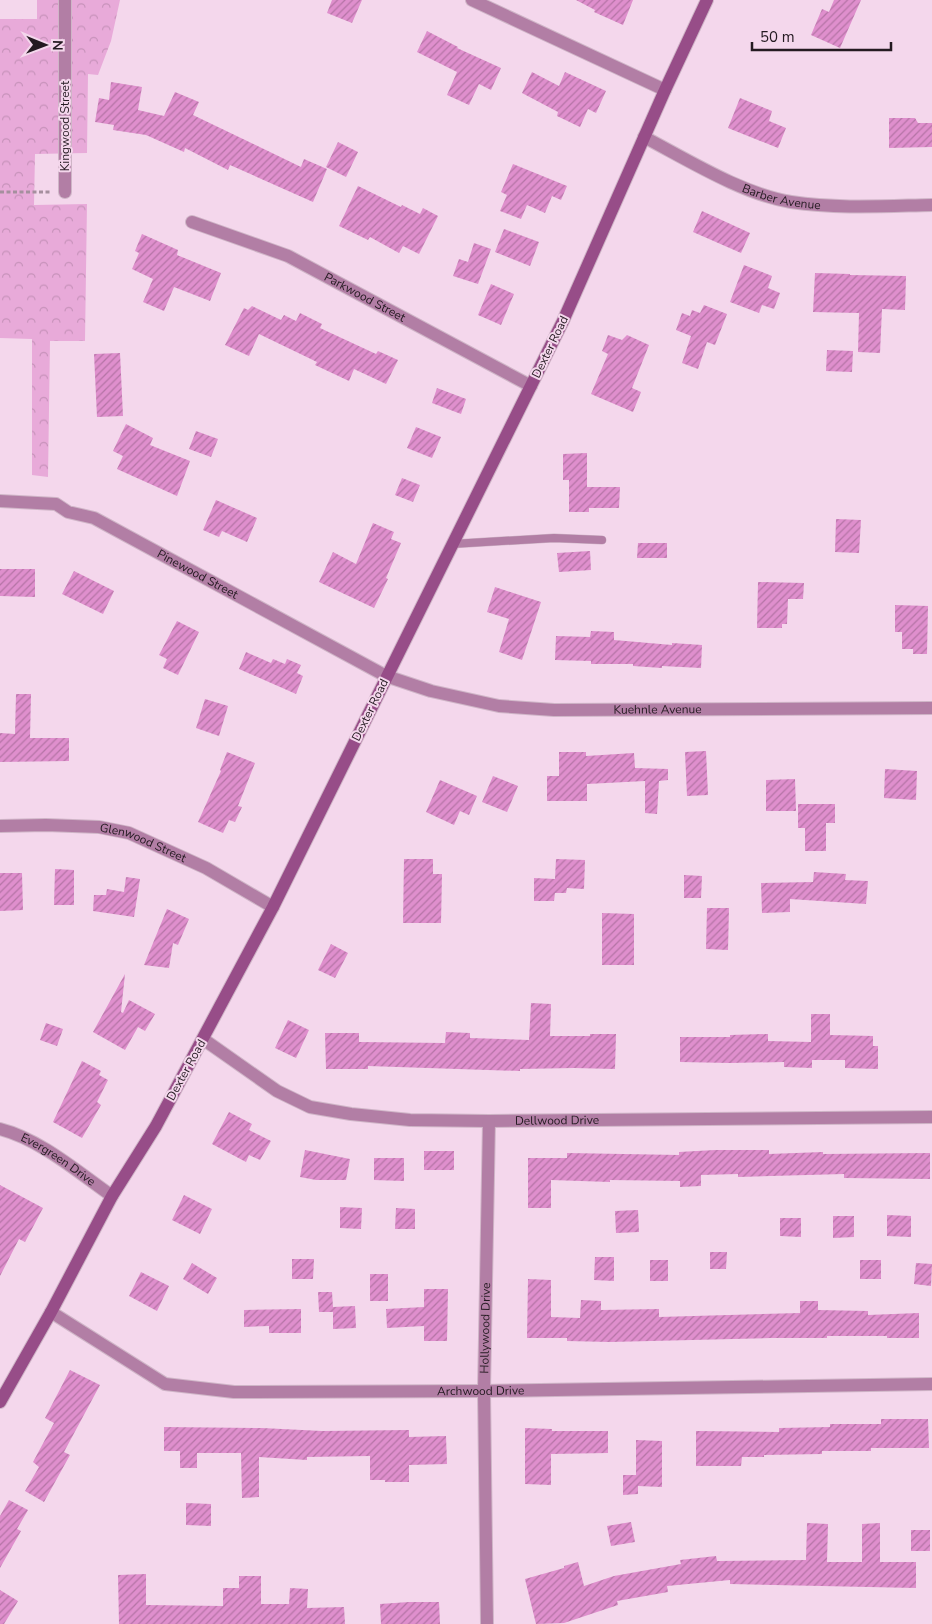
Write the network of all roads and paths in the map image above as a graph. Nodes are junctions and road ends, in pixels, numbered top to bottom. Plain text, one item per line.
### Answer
1 (65, 0) edge
2 (472, 0) edge
3 (708, 0) edge
4 (666, 90) junction
5 (644, 137) junction
6 (0, 192) edge
7 (65, 192) joint
8 (932, 205) edge
9 (192, 222) dead end
10 (531, 386) junction
11 (0, 501) edge
12 (602, 540) dead end
13 (452, 544) junction
14 (386, 676) junction
15 (932, 708) edge
16 (0, 826) edge
17 (273, 907) junction
18 (203, 1039) junction
19 (932, 1117) edge
20 (489, 1121) junction
21 (0, 1129) edge
22 (112, 1196) junction
23 (51, 1312) junction
24 (932, 1384) edge
25 (484, 1391) junction
26 (0, 1402) edge
27 (487, 1624) edge

1 - 7 street, Kingwood Street
2 - 4 street
3 - 4 main road, Dexter Road
4 - 5 main road, Dexter Road
5 - 8 street, Barber Avenue
5 - 10 main road, Dexter Road
6 - 7 path
9 - 10 street, Parkwood Street
10 - 13 main road, Dexter Road
11 - 14 street, Pinewood Street
12 - 13 lane
13 - 14 main road, Dexter Road
14 - 15 street, Kuehnle Avenue
14 - 17 main road, Dexter Road
16 - 17 street, Glenwood Street
17 - 18 main road, Dexter Road
18 - 20 street, Dellwood Drive
18 - 22 main road, Dexter Road
19 - 20 street, Dellwood Drive
20 - 25 street, Hollywood Drive
21 - 22 street, Evergreen Drive
22 - 23 main road, Dexter Road
23 - 25 street, Archwood Drive
23 - 26 main road, Dexter Road
24 - 25 street, Archwood Drive
25 - 27 street, Hollywood Drive

